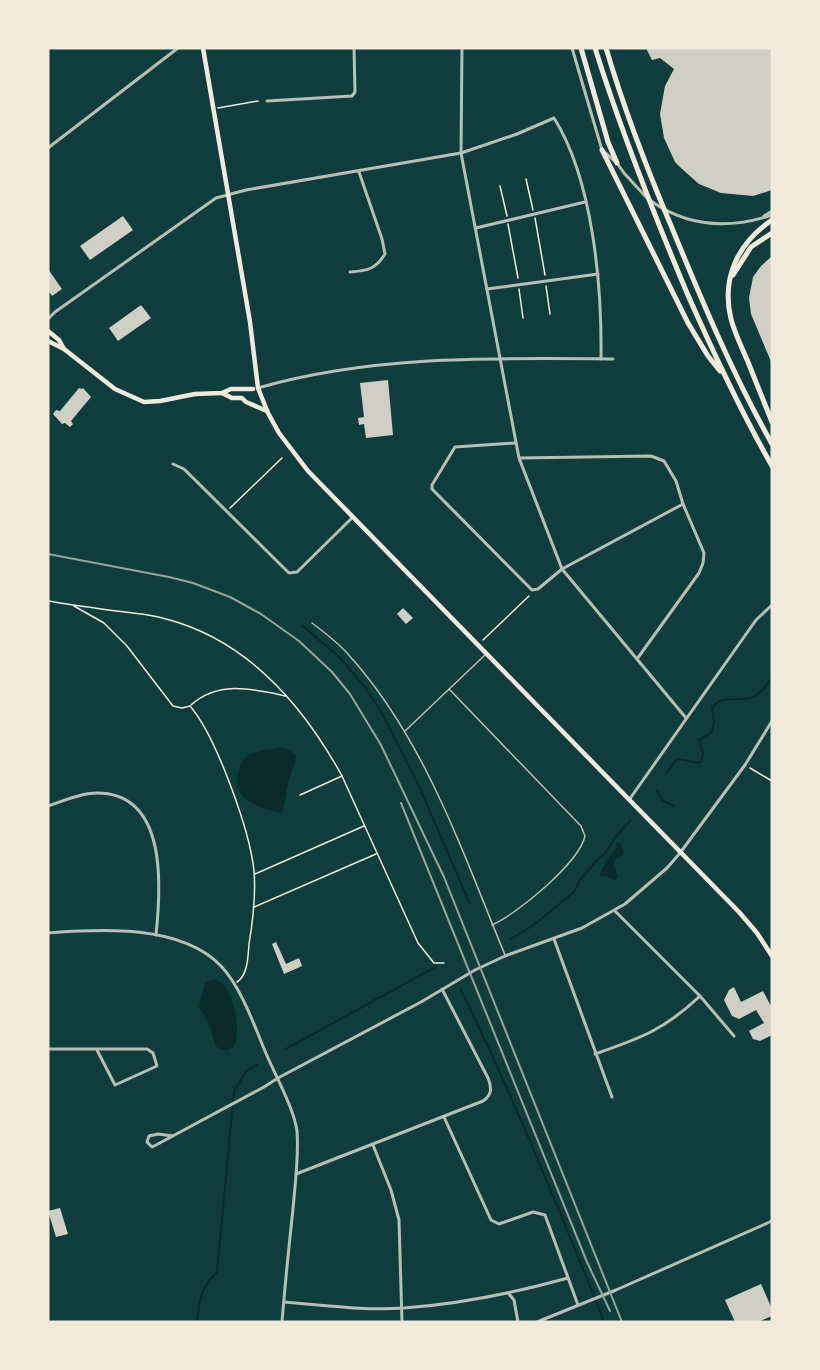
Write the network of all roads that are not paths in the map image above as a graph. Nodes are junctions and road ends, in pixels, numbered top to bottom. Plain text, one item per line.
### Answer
1 (178, 48) edge
2 (203, 48) edge
3 (354, 48) edge
4 (462, 48) edge
5 (572, 48) edge
6 (581, 48) edge
7 (595, 48) edge
8 (606, 48) edge
9 (267, 101) dead end
10 (48, 148) edge
11 (602, 150) junction
12 (461, 153) junction
13 (617, 163) junction
14 (359, 172) junction
15 (228, 195) junction
16 (585, 202) junction
17 (772, 213) edge
18 (772, 220) edge
19 (476, 228) junction
20 (772, 233) edge
21 (350, 272) dead end
22 (598, 274) junction
23 (731, 279) junction
24 (487, 289) junction
25 (48, 319) edge
26 (48, 331) edge
27 (48, 341) edge
28 (64, 350) junction
29 (601, 359) junction
30 (613, 359) dead end
31 (499, 360) junction
32 (725, 375) junction
33 (256, 389) junction
34 (222, 393) junction
35 (242, 398) junction
36 (267, 411) junction
37 (772, 422) edge
38 (515, 443) junction
39 (772, 444) edge
40 (519, 458) junction
41 (174, 464) dead end
42 (772, 466) edge
43 (683, 504) junction
44 (353, 517) junction
45 (562, 569) junction
46 (772, 606) edge
47 (312, 623) dead end
48 (486, 653) junction
49 (637, 659) junction
50 (449, 689) junction
51 (686, 718) junction
52 (772, 721) edge
53 (404, 732) junction
54 (629, 800) junction
55 (48, 806) edge
56 (680, 853) junction
57 (615, 911) junction
58 (492, 925) junction
59 (48, 933) edge
60 (156, 936) junction
61 (554, 939) junction
62 (505, 956) junction
63 (772, 956) edge
64 (442, 989) junction
65 (700, 996) junction
66 (734, 1036) dead end
67 (48, 1049) edge
68 (97, 1050) junction
69 (596, 1054) junction
70 (278, 1078) junction
71 (612, 1097) dead end
72 (444, 1117) junction
73 (173, 1136) junction
74 (372, 1145) junction
75 (296, 1174) junction
76 (772, 1221) edge
77 (568, 1278) junction
78 (509, 1294) junction
79 (284, 1302) junction
80 (579, 1305) junction
81 (402, 1309) junction
82 (282, 1322) edge
83 (402, 1322) edge
84 (518, 1322) edge
85 (537, 1322) edge

1 - 10 street
2 - 15 main road
3 - 9 street
4 - 12 street
5 - 11 street
6 - 13 highway
7 - 32 highway
8 - 39 highway
11 - 13 street
11 - 32 highway
12 - 14 street
12 - 16 street
12 - 19 street
13 - 17 street
14 - 15 street
14 - 21 street
15 - 25 street
15 - 33 main road
16 - 19 street
16 - 22 street
18 - 23 highway
19 - 24 street
20 - 23 highway
22 - 24 street
22 - 29 street
23 - 37 highway
24 - 31 street
26 - 28 main road
27 - 28 main road
28 - 34 main road
29 - 30 street
29 - 31 street
31 - 33 street
31 - 38 street
32 - 42 highway
33 - 34 main road
33 - 35 main road
33 - 36 main road
34 - 35 main road
35 - 36 main road
36 - 44 main road
38 - 40 street
38 - 45 street
40 - 43 street
40 - 45 street
41 - 44 street
43 - 45 street
43 - 49 street
44 - 48 main road
45 - 49 street
46 - 51 street
47 - 53 lane
48 - 50 lane
48 - 54 main road
49 - 51 street
50 - 53 lane
50 - 58 lane
51 - 54 street
52 - 56 street
53 - 58 lane
54 - 56 main road
55 - 60 street
56 - 57 street
56 - 63 main road
57 - 61 street
57 - 65 street
58 - 62 lane
59 - 60 street
60 - 70 street
61 - 62 street
61 - 69 street
62 - 64 street
64 - 70 street
64 - 72 street
65 - 66 street
65 - 69 street
67 - 68 street
68 - 68 street
69 - 71 street
70 - 73 street
70 - 75 street
72 - 74 street
72 - 77 street
73 - 73 street
74 - 75 street
74 - 81 street
75 - 79 street
76 - 80 street
77 - 78 street
77 - 80 street
78 - 81 street
78 - 84 street
79 - 81 street
79 - 82 street
80 - 85 street
81 - 83 street

